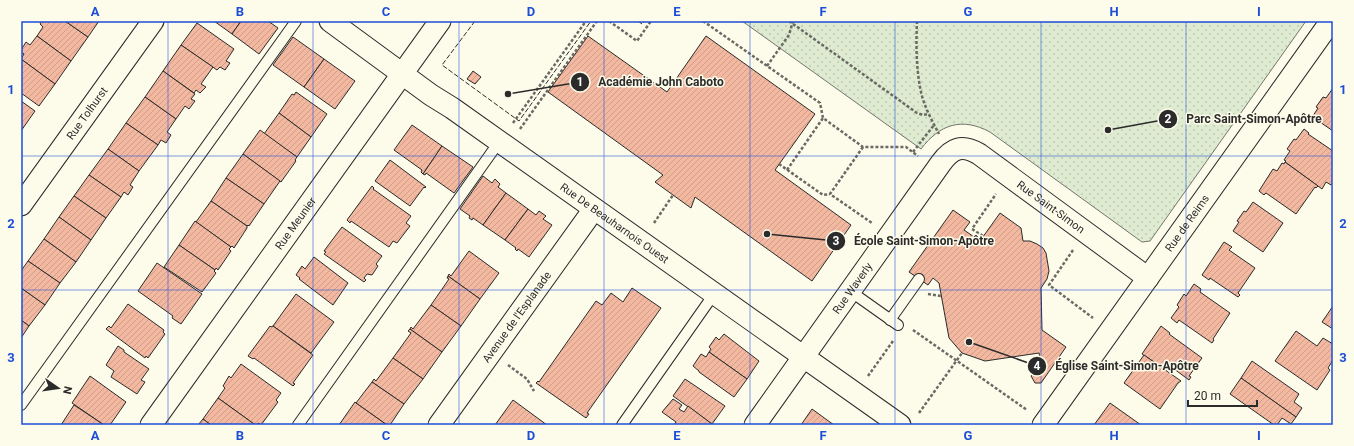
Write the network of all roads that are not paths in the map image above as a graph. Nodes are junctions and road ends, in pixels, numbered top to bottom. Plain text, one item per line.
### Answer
1 (153, 21) edge
2 (296, 21) edge
3 (330, 21) edge
4 (440, 21) edge
5 (1331, 21) edge
6 (403, 74) junction
7 (499, 142) junction
8 (950, 152) joint
9 (21, 205) edge
10 (594, 209) junction
11 (1148, 278) junction
12 (919, 279) dead end
13 (850, 291) junction
14 (714, 294) junction
15 (802, 357) junction
16 (21, 405) edge
17 (1036, 419) edge
18 (151, 425) edge
19 (298, 425) edge
20 (439, 425) edge
21 (622, 425) edge
22 (755, 425) edge
23 (900, 425) edge

1 - 9 street, Rue Tolhurst
2 - 16 lane
3 - 6 street, Rue De Beauharnois Ouest
4 - 6 street, Rue Meunier
5 - 11 street, Rue de Reims
6 - 7 street, Rue De Beauharnois Ouest
6 - 18 street, Rue Meunier
7 - 10 street, Rue De Beauharnois Ouest
7 - 19 lane
8 - 11 street, Rue Saint-Simon
8 - 13 street, Rue Waverly
10 - 14 street, Rue De Beauharnois Ouest
10 - 20 street, Avenue de l'Esplanade
11 - 17 street, Rue de Reims
12 - 13 lane
13 - 15 street, Rue Waverly
14 - 15 street, Rue De Beauharnois Ouest
14 - 21 lane
15 - 22 street, Rue Waverly
15 - 23 street, Rue De Beauharnois Ouest

